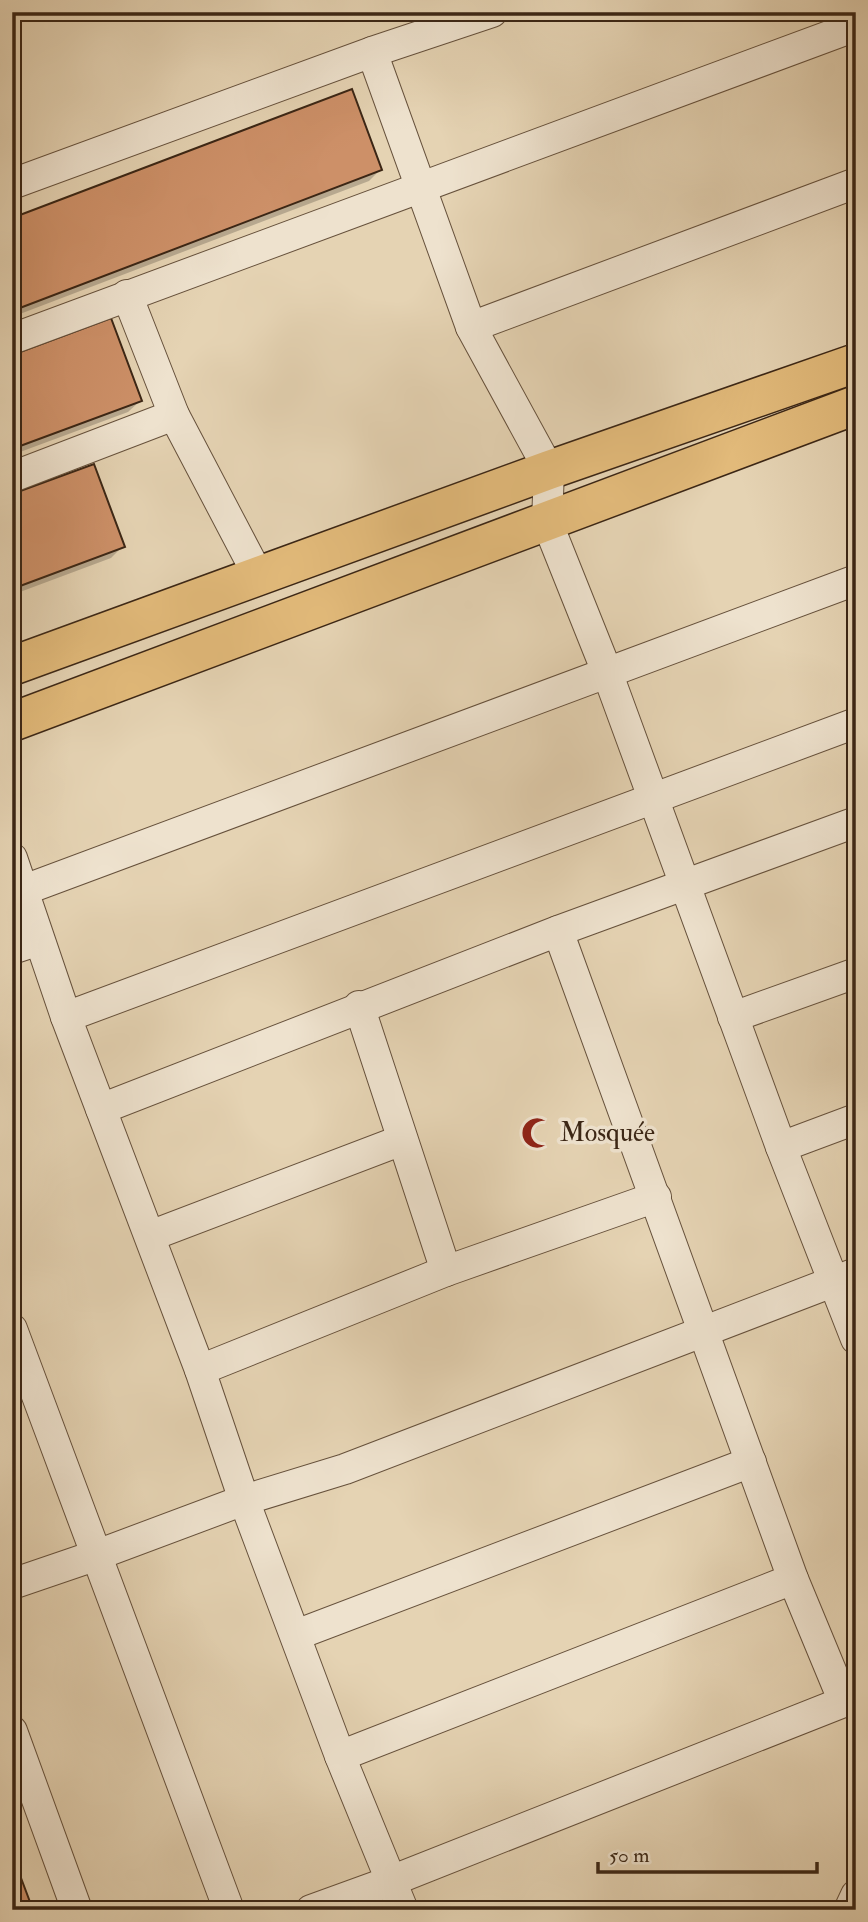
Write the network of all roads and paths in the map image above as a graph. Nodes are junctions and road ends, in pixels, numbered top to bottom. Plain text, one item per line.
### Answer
1 (492, 12) edge
2 (856, 26) edge
3 (372, 52) junction
4 (856, 183) edge
5 (12, 184) edge
6 (420, 187) junction
7 (127, 295) junction
8 (471, 327) junction
9 (12, 339) edge
10 (856, 363) edge
11 (856, 405) edge
12 (174, 415) junction
13 (550, 470) junction
14 (12, 477) edge
15 (547, 522) junction
16 (259, 577) junction
17 (856, 580) edge
18 (12, 666) edge
19 (607, 672) junction
20 (12, 722) edge
21 (856, 723) edge
22 (653, 797) junction
23 (856, 822) edge
24 (12, 858) edge
25 (684, 885) junction
26 (24, 890) junction
27 (558, 930) junction
28 (25, 944) edge
29 (856, 973) edge
30 (359, 1006) junction
31 (66, 1017) junction
32 (733, 1017) junction
33 (101, 1109) junction
34 (856, 1119) edge
35 (402, 1140) junction
36 (781, 1147) junction
37 (656, 1197) junction
38 (150, 1236) junction
39 (446, 1271) junction
40 (845, 1277) edge
41 (12, 1328) edge
42 (704, 1331) junction
43 (856, 1339) edge
44 (200, 1370) junction
45 (751, 1462) junction
46 (244, 1500) junction
47 (97, 1555) junction
48 (793, 1579) junction
49 (12, 1584) edge
50 (296, 1635) junction
51 (850, 1699) edge
52 (12, 1731) edge
53 (340, 1756) junction
54 (391, 1881) junction
55 (856, 1895) edge
56 (77, 1910) edge
57 (229, 1910) edge
58 (311, 1910) edge
59 (403, 1910) edge
60 (849, 1910) edge

1 - 3 street
2 - 6 street
3 - 5 street
3 - 6 street
4 - 8 street
6 - 7 street
6 - 8 street
7 - 9 street
7 - 12 street
8 - 13 street
10 - 13 main road
11 - 15 main road
12 - 14 street
12 - 16 street
13 - 15 street
13 - 16 main road
15 - 19 street
15 - 20 main road
16 - 18 main road
17 - 19 street
19 - 22 street
19 - 26 street
21 - 22 street
22 - 25 street
22 - 31 street
23 - 25 street
24 - 26 street
25 - 27 street
25 - 32 street
26 - 28 street
27 - 30 street
27 - 37 street
28 - 31 street
29 - 32 street
30 - 33 street
30 - 35 street
31 - 33 street
32 - 36 street
33 - 38 street
34 - 36 street
35 - 38 street
35 - 39 street
36 - 40 street
37 - 39 street
37 - 42 street
38 - 44 street
39 - 44 street
40 - 42 street
40 - 43 street
41 - 47 street
42 - 45 street
42 - 46 street
44 - 46 street
45 - 48 street
45 - 50 street
46 - 47 street
46 - 50 street
47 - 49 street
47 - 57 street
48 - 51 street
48 - 53 street
50 - 53 street
51 - 54 street
52 - 56 street
53 - 54 street
54 - 58 street
54 - 59 street
55 - 60 street

